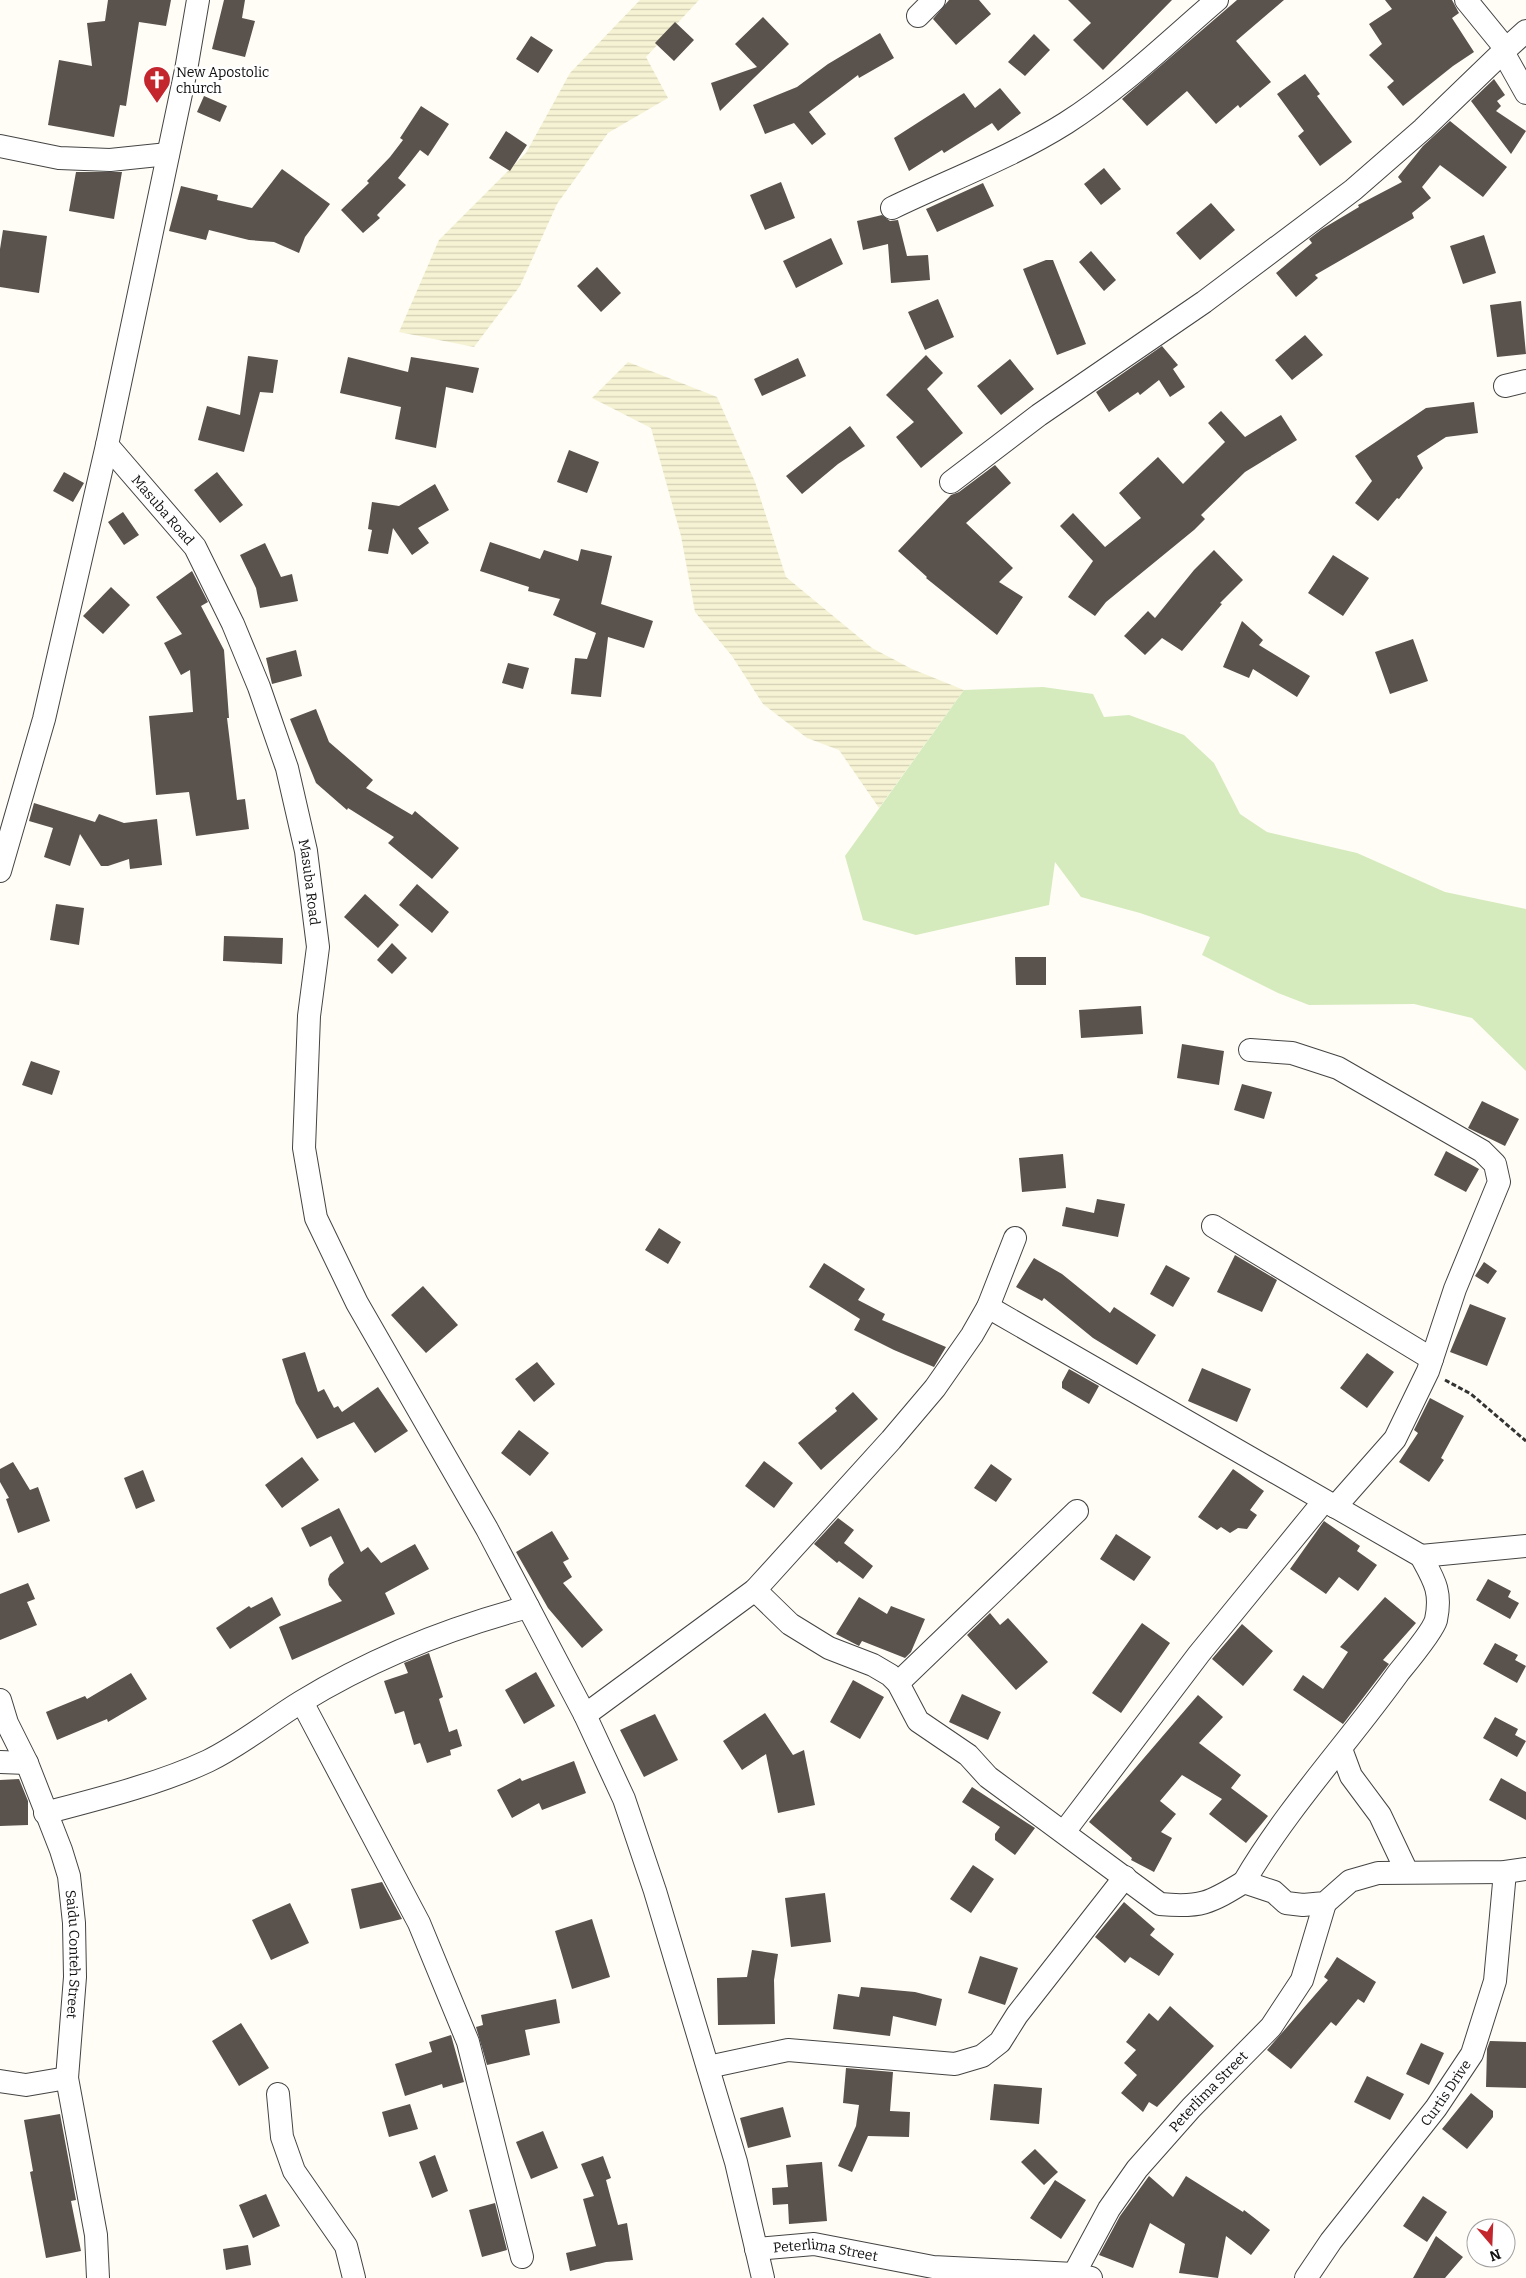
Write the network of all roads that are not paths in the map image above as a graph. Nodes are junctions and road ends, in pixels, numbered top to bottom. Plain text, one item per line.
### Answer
1 (198, 0) edge
2 (934, 0) edge
3 (1217, 0) edge
4 (1466, 0) edge
5 (918, 16) dead end
6 (1526, 31) edge
7 (1505, 50) junction
8 (1526, 93) edge
9 (0, 146) edge
10 (168, 154) junction
11 (892, 208) dead end
12 (107, 445) junction
13 (951, 482) dead end
14 (0, 871) edge
15 (1250, 1050) dead end
16 (1213, 1226) dead end
17 (1015, 1238) dead end
18 (988, 1307) junction
19 (1430, 1365) junction
20 (1330, 1504) junction
21 (1077, 1510) dead end
22 (1526, 1546) edge
23 (1421, 1556) junction
24 (755, 1590) junction
25 (528, 1607) junction
26 (898, 1683) junction
27 (0, 1700) edge
28 (302, 1702) junction
29 (585, 1715) junction
30 (1341, 1749) junction
31 (0, 1762) edge
32 (27, 1762) junction
33 (45, 1813) junction
34 (1064, 1832) junction
35 (1515, 1871) edge
36 (1407, 1872) junction
37 (1125, 1877) junction
38 (1244, 1882) junction
39 (1325, 1903) junction
40 (708, 2067) junction
41 (67, 2078) junction
42 (0, 2081) edge
43 (278, 2094) dead end
44 (756, 2249) junction
45 (522, 2257) dead end
46 (1083, 2276) edge
47 (98, 2278) edge
48 (354, 2278) edge
49 (763, 2278) edge
50 (1306, 2278) edge

1 - 10 street
2 - 5 street
3 - 11 street
4 - 7 street
6 - 7 street
7 - 8 street
7 - 13 street
9 - 10 street
10 - 12 street
12 - 14 street
12 - 25 street, Masuba Road
15 - 19 street
16 - 19 street
17 - 18 street
18 - 20 street
18 - 24 street
19 - 20 street
20 - 23 street
20 - 34 street
21 - 26 street
22 - 23 street
23 - 30 street
24 - 26 street
24 - 29 street
25 - 28 street
25 - 29 street, Masuba Road
26 - 34 street
27 - 32 street, Saidu Conteh Street
28 - 33 street
28 - 45 street
29 - 40 street, Masuba Road
30 - 36 street
30 - 38 street
31 - 32 street
32 - 33 street, Saidu Conteh Street
33 - 41 street, Saidu Conteh Street
34 - 37 street
35 - 36 street
35 - 50 street, Curtis Drive
36 - 39 street
37 - 38 street
37 - 40 street
38 - 39 street
39 - 46 street, Peterlima Street
40 - 44 street, Masuba Road
41 - 42 street
41 - 47 street, Saidu Conteh Street
43 - 48 street
44 - 46 street, Peterlima Street
44 - 49 street, Masuba Road

